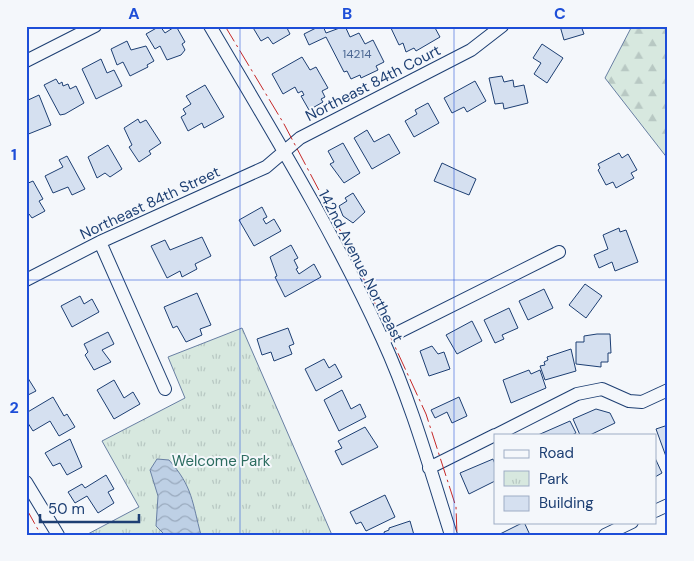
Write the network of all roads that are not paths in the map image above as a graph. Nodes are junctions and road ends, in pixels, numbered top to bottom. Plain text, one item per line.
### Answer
1 (95, 26) edge
2 (210, 26) edge
3 (502, 26) edge
4 (26, 61) edge
5 (284, 152) junction
6 (100, 242) junction
7 (559, 252) dead end
8 (26, 280) edge
9 (383, 340) junction
10 (165, 389) dead end
11 (668, 390) edge
12 (497, 434) edge
13 (494, 436) edge
14 (429, 468) junction
15 (26, 482) edge
16 (668, 505) edge
17 (656, 511) edge
18 (628, 524) edge
19 (58, 535) edge
20 (451, 535) edge
21 (605, 535) edge

1 - 4 street
2 - 5 street, 142nd Avenue Northeast
3 - 5 street, Northeast 84th Court
5 - 6 street, Northeast 84th Street
5 - 9 street, 142nd Avenue Northeast
6 - 8 street, Northeast 84th Street
6 - 10 street
7 - 9 street
9 - 14 street, 142nd Avenue Northeast
11 - 12 street
13 - 14 street
14 - 20 street, 142nd Avenue Northeast
15 - 19 street
16 - 17 street
18 - 21 street

